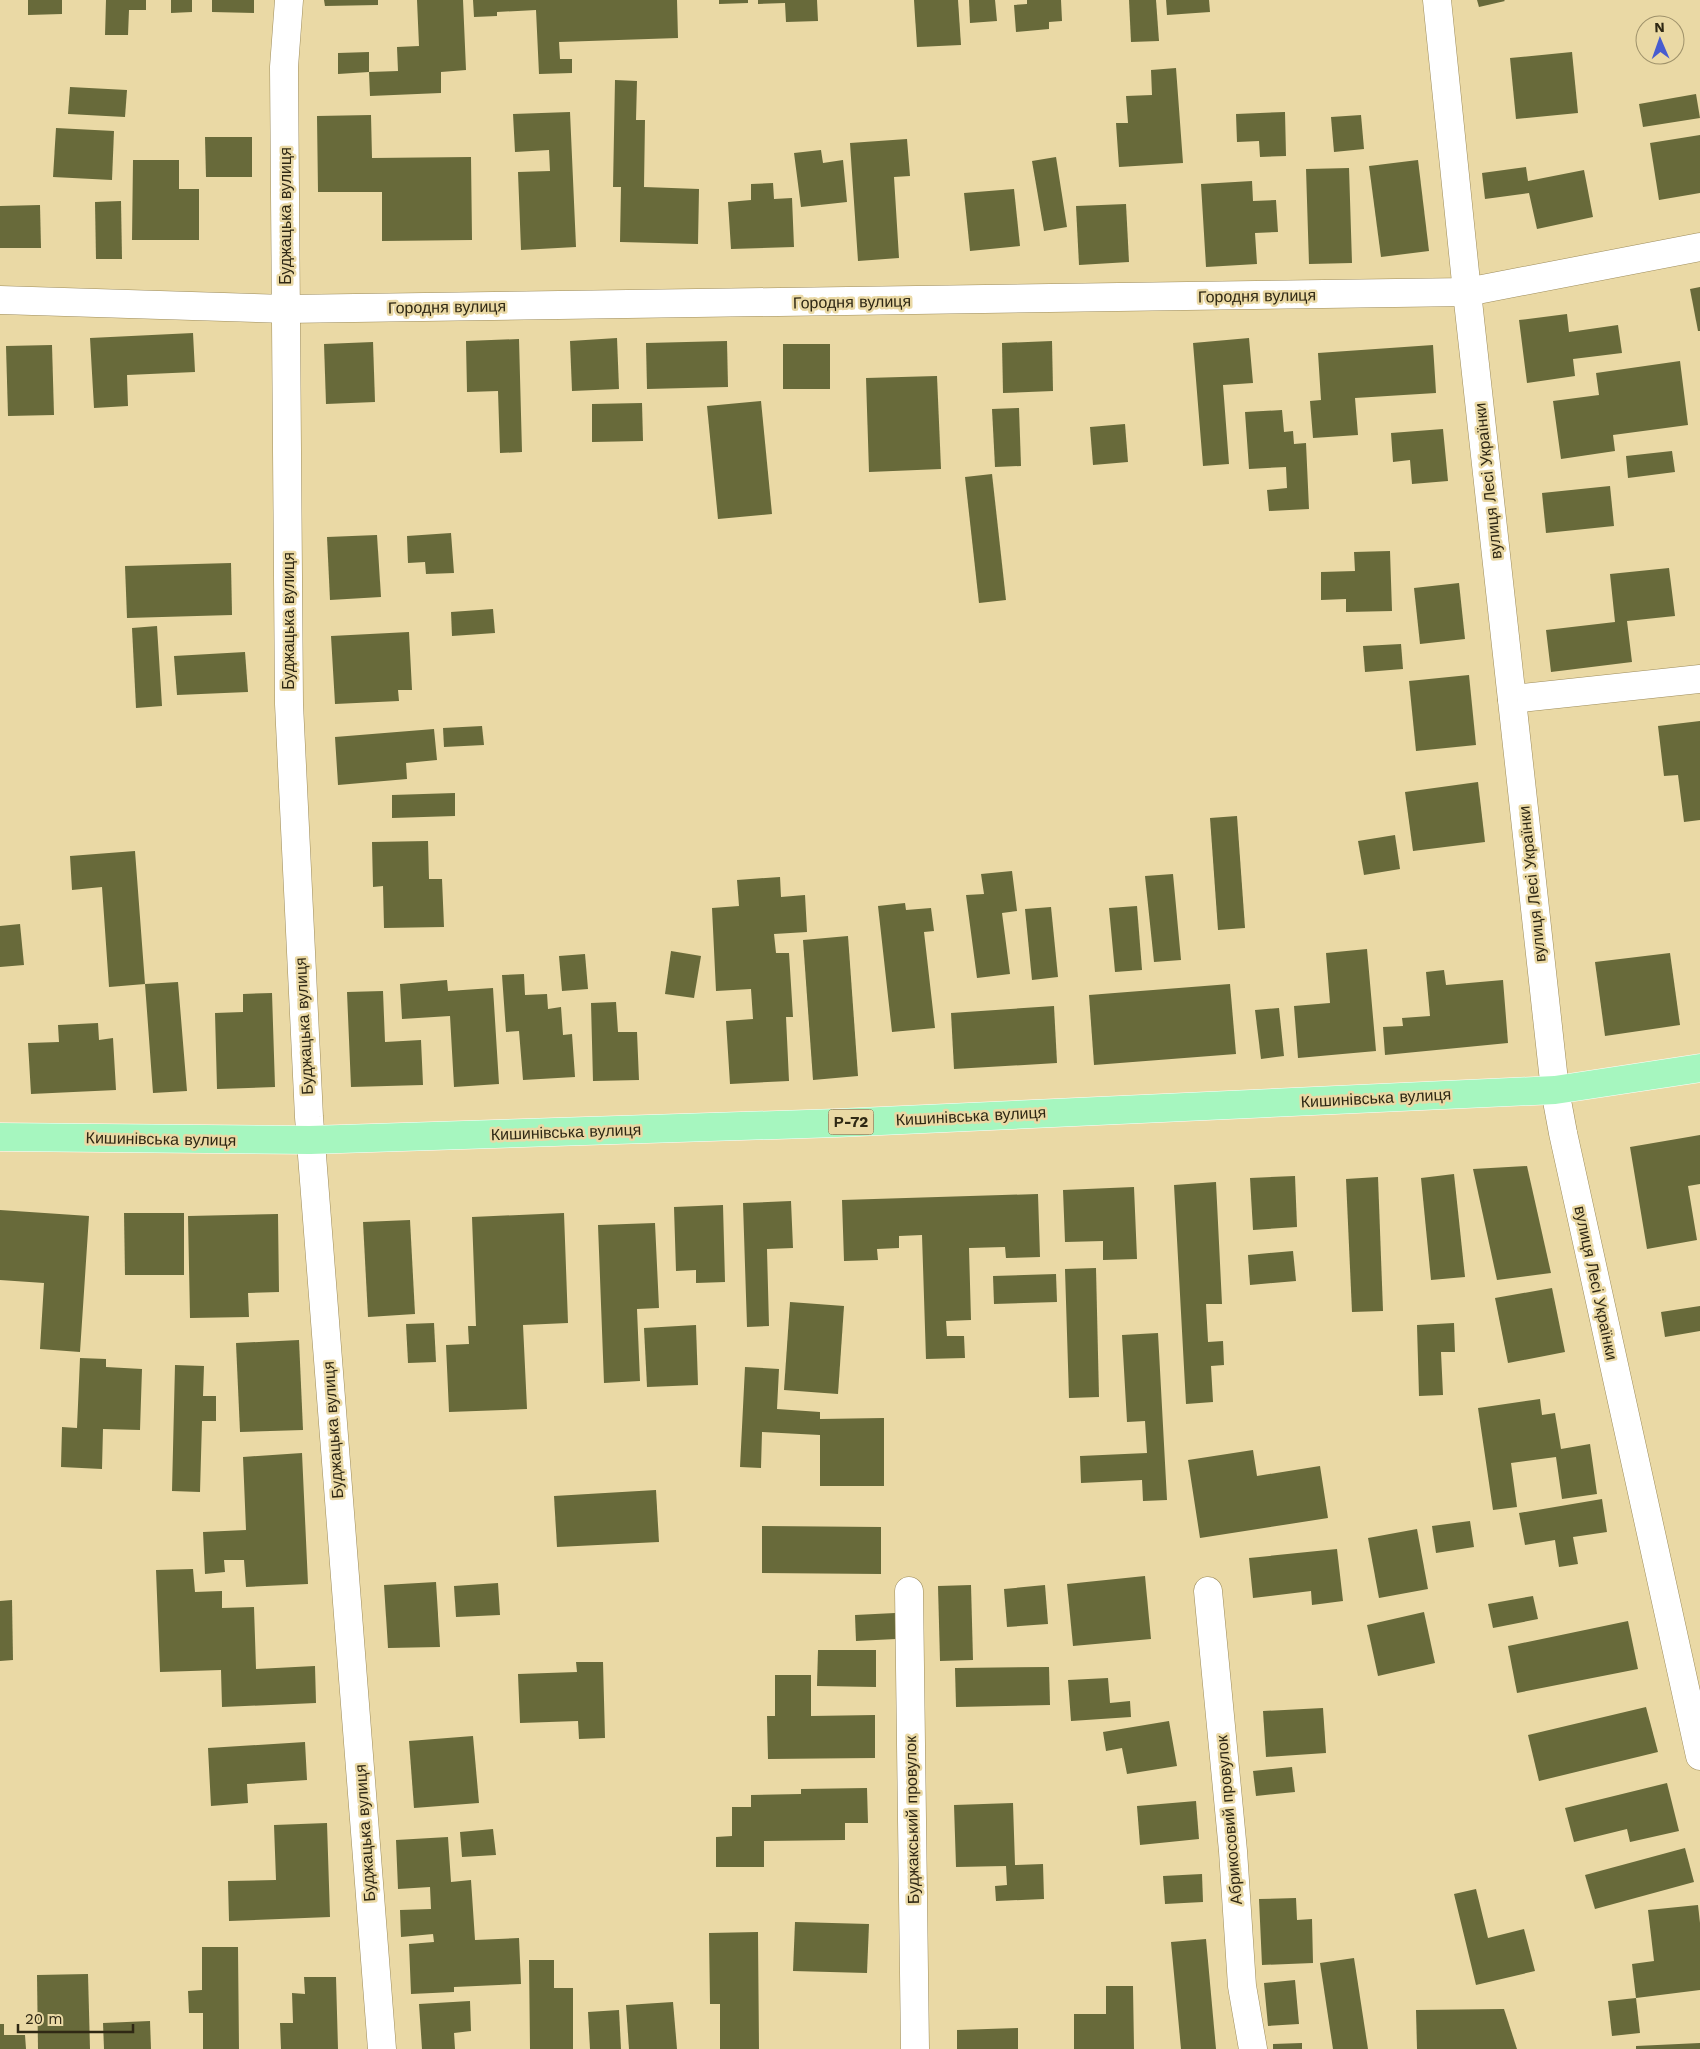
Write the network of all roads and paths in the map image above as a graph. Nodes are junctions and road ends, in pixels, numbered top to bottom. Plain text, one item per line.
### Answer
1 (288, 0) edge
2 (1437, 0) edge
3 (1700, 247) edge
4 (1467, 292) junction
5 (0, 300) edge
6 (286, 309) junction
7 (1700, 679) edge
8 (1512, 699) junction
9 (1700, 1068) edge
10 (1555, 1090) junction
11 (0, 1137) edge
12 (310, 1140) junction
13 (909, 1591) dead end
14 (1208, 1591) dead end
15 (1700, 1756) edge
16 (382, 2049) edge
17 (914, 2049) edge
18 (1253, 2049) edge

1 - 6 street, Буджацька вулиця
2 - 4 street, вулиця Лесі Українки
3 - 4 street, Городня вулиця
4 - 6 street, Городня вулиця
4 - 8 street, вулиця Лесі Українки
5 - 6 street, Городня вулиця
6 - 12 street, Буджацька вулиця
7 - 8 street
8 - 10 street, вулиця Лесі Українки
9 - 10 main road, Кишинівська вулиця / Р-72
10 - 12 main road, Кишинівська вулиця / Р-72
10 - 15 street, вулиця Лесі Українки
11 - 12 main road, Кишинівська вулиця / Р-72
12 - 16 street, Буджацька вулиця
13 - 17 street, Буджакський провулок
14 - 18 street, Абрикосовий провулок

